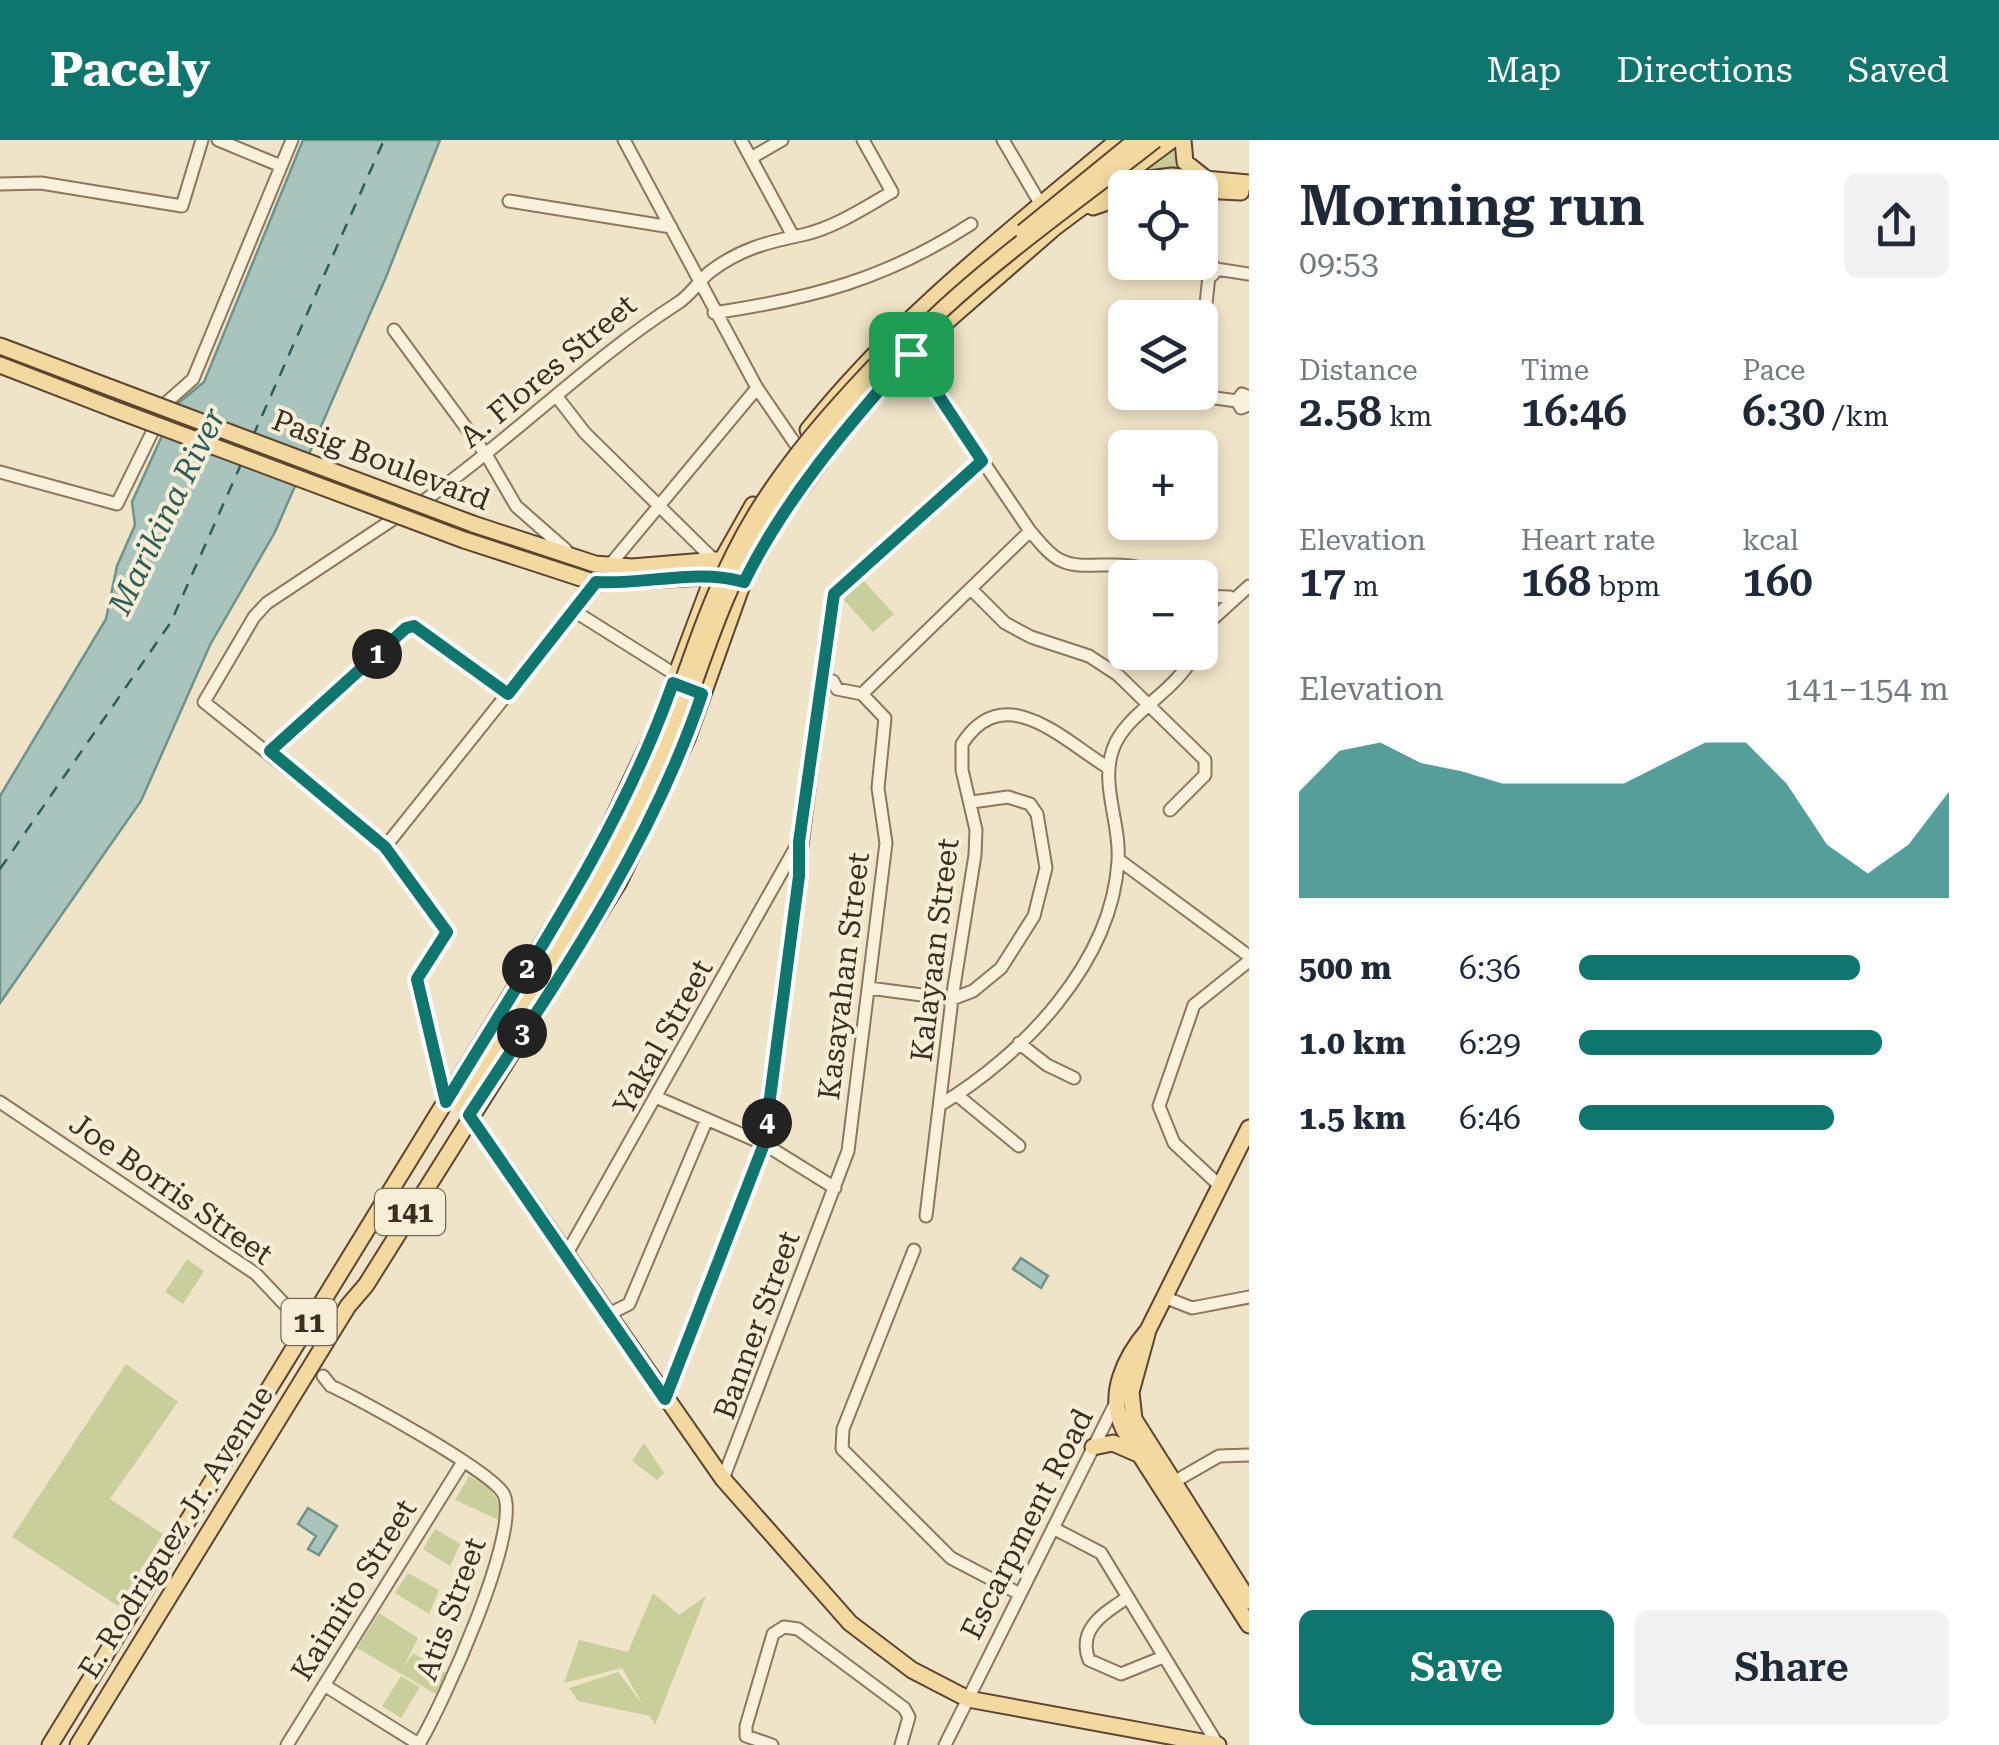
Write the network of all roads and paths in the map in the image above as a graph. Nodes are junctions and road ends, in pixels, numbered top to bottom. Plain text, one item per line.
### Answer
1 (202, 140) edge
2 (218, 140) edge
3 (292, 140) edge
4 (624, 140) edge
5 (742, 140) edge
6 (782, 140) edge
7 (863, 140) edge
8 (1003, 140) edge
9 (1118, 140) edge
10 (1136, 140) edge
11 (1155, 140) edge
12 (1172, 140) edge
13 (1183, 140) edge
14 (751, 158) junction
15 (281, 166) junction
16 (1141, 170) edge
17 (1191, 170) edge
18 (1249, 183) edge
19 (0, 184) edge
20 (1218, 184) edge
21 (1218, 187) edge
22 (1108, 192) edge
23 (1249, 193) edge
24 (1108, 197) edge
25 (509, 201) dead end
26 (1041, 205) junction
27 (971, 224) dead end
28 (671, 226) junction
29 (1054, 228) junction
30 (794, 236) junction
31 (1249, 274) edge
32 (701, 279) junction
33 (1208, 300) edge
34 (714, 313) junction
35 (394, 330) dead end
36 (0, 346) edge
37 (911, 354) junction
38 (0, 365) edge
39 (756, 388) junction
40 (1218, 397) edge
41 (557, 398) junction
42 (1245, 401) edge
43 (828, 405) junction
44 (848, 424) junction
45 (796, 445) junction
46 (487, 456) junction
47 (982, 461) junction
48 (0, 472) edge
49 (425, 500) dead end
50 (658, 505) junction
51 (392, 520) dead end
52 (1030, 531) junction
53 (468, 532) junction
54 (580, 562) junction
55 (716, 562) junction
56 (1108, 562) edge
57 (610, 566) junction
58 (748, 575) junction
59 (596, 582) junction
60 (1249, 586) edge
61 (972, 590) junction
62 (1218, 597) edge
63 (1233, 597) junction
64 (574, 612) junction
65 (1218, 613) edge
66 (1187, 670) edge
67 (674, 679) junction
68 (833, 681) dead end
69 (508, 694) junction
70 (702, 694) junction
71 (862, 694) junction
72 (1151, 706) junction
73 (270, 751) junction
74 (1106, 767) junction
75 (972, 802) junction
76 (1170, 810) dead end
77 (799, 842) junction
78 (385, 847) junction
79 (1118, 860) junction
80 (1249, 958) edge
81 (869, 988) junction
82 (952, 999) junction
83 (1020, 1043) junction
84 (1074, 1078) dead end
85 (957, 1095) junction
86 (658, 1098) junction
87 (0, 1102) edge
88 (940, 1105) junction
89 (458, 1106) junction
90 (706, 1119) junction
91 (1249, 1128) edge
92 (764, 1144) junction
93 (1019, 1146) dead end
94 (1220, 1186) junction
95 (835, 1188) junction
96 (926, 1216) dead end
97 (914, 1250) dead end
98 (566, 1255) junction
99 (1164, 1297) junction
100 (1249, 1297) edge
101 (607, 1314) junction
102 (306, 1326) junction
103 (1148, 1330) junction
104 (316, 1372) junction
105 (1124, 1398) junction
106 (665, 1399) junction
107 (1093, 1447) junction
108 (1249, 1455) edge
109 (1140, 1456) junction
110 (463, 1462) junction
111 (723, 1480) junction
112 (1172, 1483) junction
113 (1053, 1528) junction
114 (1020, 1594) junction
115 (1127, 1598) junction
116 (1249, 1601) edge
117 (1249, 1625) edge
118 (1163, 1657) junction
119 (324, 1686) junction
120 (968, 1699) junction
121 (420, 1744) edge
122 (50, 1745) edge
123 (78, 1745) edge
124 (287, 1745) edge
125 (772, 1745) edge
126 (901, 1745) edge
127 (946, 1745) edge
128 (1218, 1745) edge

1 - 19 street
2 - 15 street
3 - 15 street
4 - 28 street
5 - 14 street
6 - 14 street
7 - 30 street, A. Flores Street
8 - 26 street
9 - 26 main road
10 - 89 main road, 11, bridge
11 - 89 main road, 11, bridge
12 - 16 main road
13 - 17 main road
14 - 30 street
15 - 48 street
18 - 20 main road
21 - 23 main road
22 - 26 main road
24 - 29 main road
25 - 28 street
26 - 29 street
26 - 43 main road
27 - 34 street
28 - 32 street
29 - 37 main road
30 - 32 street, A. Flores Street
31 - 33 street
32 - 34 street
32 - 41 street, A. Flores Street
34 - 39 street
35 - 46 street
36 - 53 main road, Pasig Boulevard, bridge
37 - 44 main road
37 - 47 street
38 - 53 main road, Pasig Boulevard, bridge
39 - 45 street
39 - 50 street
40 - 42 street
41 - 46 street, A. Flores Street
41 - 50 street
43 - 44 main road
43 - 45 main road
44 - 58 main road
45 - 55 main road
46 - 49 street, A. Flores Street
46 - 54 street
47 - 52 street
47 - 77 street
50 - 55 street
50 - 57 street
51 - 73 street
52 - 56 street
52 - 61 street
53 - 54 main road, Pasig Boulevard
53 - 59 main road, Pasig Boulevard
54 - 57 main road, Pasig Boulevard
55 - 57 main road, Pasig Boulevard
55 - 58 main road, Pasig Boulevard
55 - 59 main road, Pasig Boulevard
55 - 67 main road
58 - 70 main road
59 - 64 street
60 - 63 street
61 - 71 street
61 - 72 street
62 - 63 street
63 - 65 street
64 - 67 street
64 - 69 street
66 - 72 street
67 - 70 main road
67 - 89 main road
68 - 71 street
69 - 73 street
69 - 78 street
70 - 89 main road
71 - 81 street, Kasayahan Street
72 - 74 street
72 - 76 street
73 - 78 street
74 - 75 street, Kalayaan Street
74 - 79 street
75 - 82 street, Kalayaan Street
75 - 82 street
77 - 86 street, Yakal Street
77 - 92 street
78 - 89 street
79 - 80 street
79 - 83 street
80 - 94 street
81 - 82 street
81 - 95 street, Kasayahan Street
82 - 88 street, Kalayaan Street
83 - 84 street
83 - 85 street
85 - 88 street
85 - 93 street
86 - 90 street
86 - 98 street, Yakal Street
87 - 102 street, Joe Borris Street
88 - 96 street, Kalayaan Street
89 - 98 main road
89 - 102 main road, E. Rodriguez Jr. Avenue / 11
89 - 104 main road, E. Rodriguez Jr. Avenue / 11
90 - 92 street
90 - 101 street
91 - 94 main road
92 - 95 street
92 - 106 street
94 - 99 main road
95 - 111 street, Banner Street
97 - 114 street
98 - 101 main road
99 - 100 street
99 - 103 main road
101 - 106 main road
102 - 122 main road, E. Rodriguez Jr. Avenue / 11
103 - 105 main road
103 - 105 main road
104 - 110 street, Atis Street
104 - 123 main road, E. Rodriguez Jr. Avenue / 11
105 - 107 street, Escarpment Road
105 - 109 main road
105 - 112 main road
106 - 111 main road
107 - 109 main road
107 - 113 street, Escarpment Road
108 - 112 street
109 - 117 main road
110 - 119 street, Kaimito Street
110 - 121 street, Atis Street
111 - 120 main road
112 - 116 main road
113 - 114 street, Escarpment Road
113 - 115 street
114 - 120 street, Escarpment Road
115 - 118 street
115 - 118 street
118 - 128 street
119 - 121 street
119 - 124 street, Kaimito Street
120 - 127 street, Escarpment Road
120 - 128 main road
125 - 126 street

